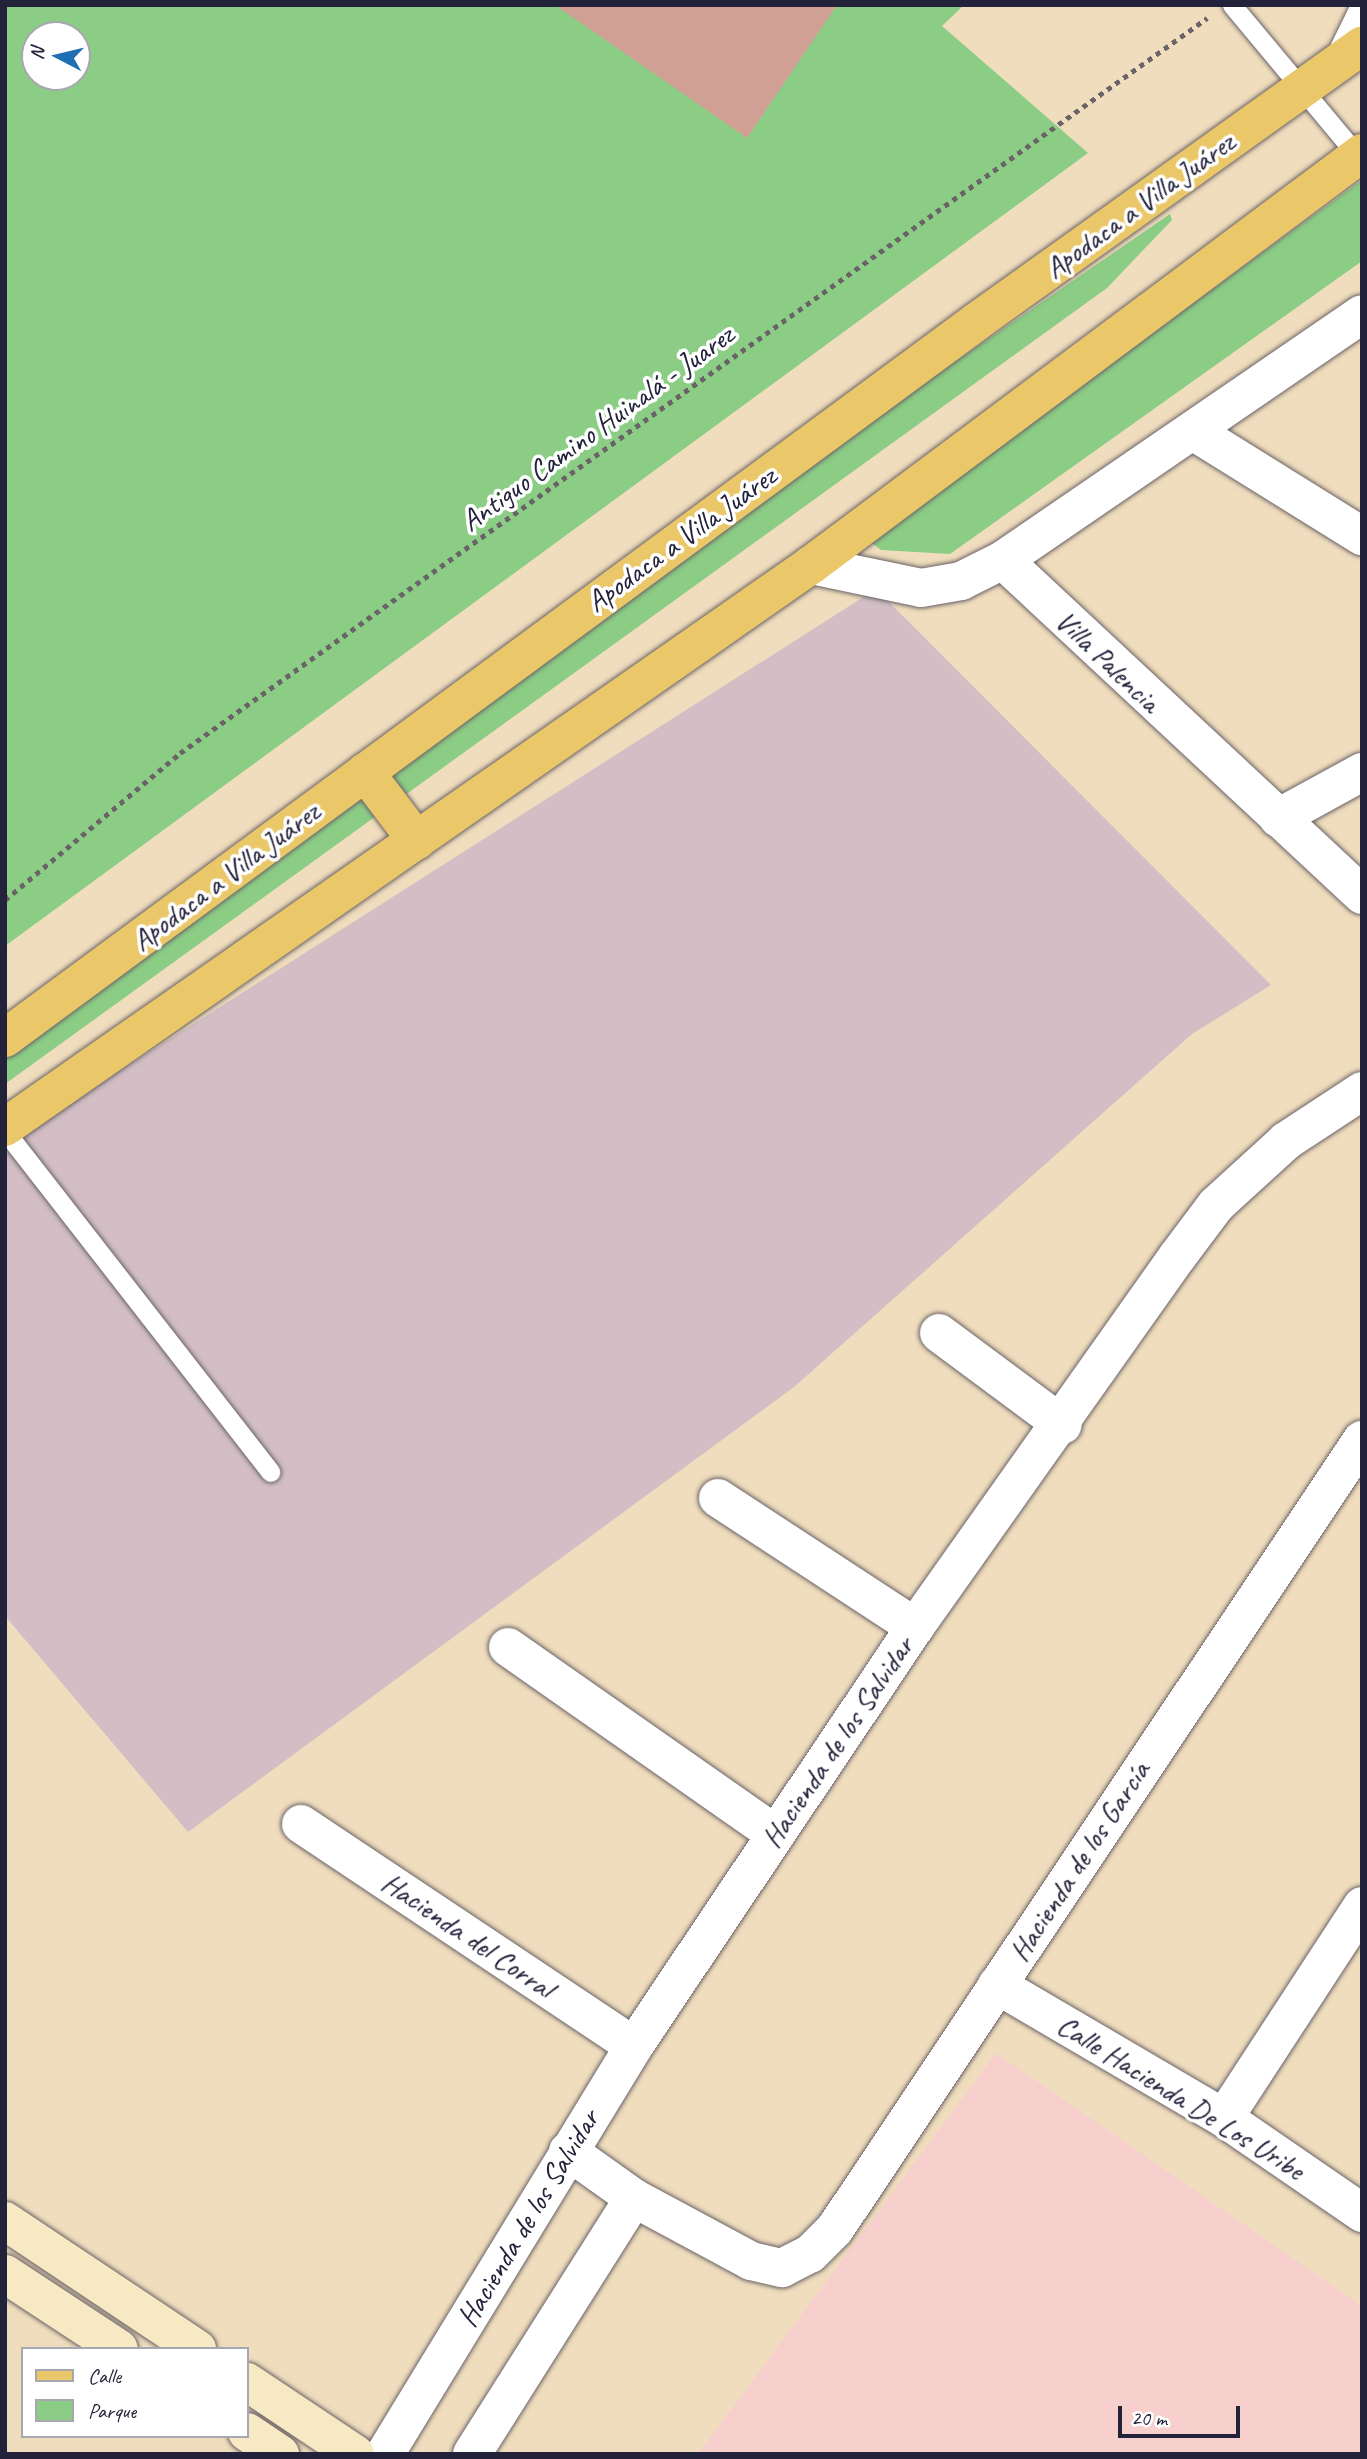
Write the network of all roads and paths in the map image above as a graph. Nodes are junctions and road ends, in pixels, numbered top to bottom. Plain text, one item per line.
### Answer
1 (1360, 5) edge
2 (1223, 9) edge
3 (1362, 46) edge
4 (1314, 80) junction
5 (1360, 154) edge
6 (1362, 314) edge
7 (1193, 431) junction
8 (1362, 536) edge
9 (1003, 560) junction
10 (811, 565) junction
11 (365, 772) junction
12 (1362, 772) edge
13 (1278, 818) junction
14 (417, 841) junction
15 (1362, 895) edge
16 (5, 900) edge
17 (5, 1038) edge
18 (1362, 1091) edge
19 (5, 1129) edge
20 (939, 1333) dead end
21 (1063, 1426) junction
22 (1362, 1440) edge
23 (270, 1472) dead end
24 (718, 1498) dead end
25 (915, 1627) junction
26 (508, 1647) dead end
27 (301, 1824) dead end
28 (775, 1834) junction
29 (1362, 1906) edge
30 (998, 1985) junction
31 (634, 2046) junction
32 (1224, 2118) junction
33 (568, 2151) junction
34 (635, 2198) junction
35 (1362, 2213) edge
36 (5, 2221) edge
37 (5, 2274) edge
38 (117, 2347) edge
39 (194, 2347) edge
40 (248, 2383) edge
41 (248, 2433) edge
42 (280, 2454) edge
43 (355, 2454) edge
44 (385, 2454) edge
45 (472, 2454) edge

1 - 4 lane
2 - 4 lane
2 - 16 path, Antiguo Camino Huinalá - Juarez
3 - 4 main road, Apodaca a Villa Juárez
4 - 5 lane
4 - 11 main road, Apodaca a Villa Juárez
5 - 10 main road
6 - 7 street
7 - 8 street
7 - 9 street
9 - 10 street
9 - 13 street, Villa Palencia
10 - 14 main road
11 - 14 main road
11 - 17 main road, Apodaca a Villa Juárez
12 - 13 street
13 - 15 street, Villa Palencia
14 - 19 main road
18 - 21 street, Hacienda de los Salvidar
19 - 23 lane
20 - 21 street
21 - 25 street, Hacienda de los Salvidar
22 - 30 street, Hacienda de los García
24 - 25 street
25 - 28 street, Hacienda de los Salvidar
26 - 28 street
27 - 31 street, Hacienda del Corral
28 - 31 street, Hacienda de los Salvidar
29 - 32 street
30 - 32 street, Calle Hacienda De Los Uribe
30 - 34 street, Hacienda de los García
31 - 33 street, Hacienda de los Salvidar
32 - 35 street, Calle Hacienda De Los Uribe
33 - 34 street
33 - 44 street, Hacienda de los Salvidar
34 - 45 street
36 - 39 main road
37 - 38 main road
40 - 43 main road
41 - 42 main road

